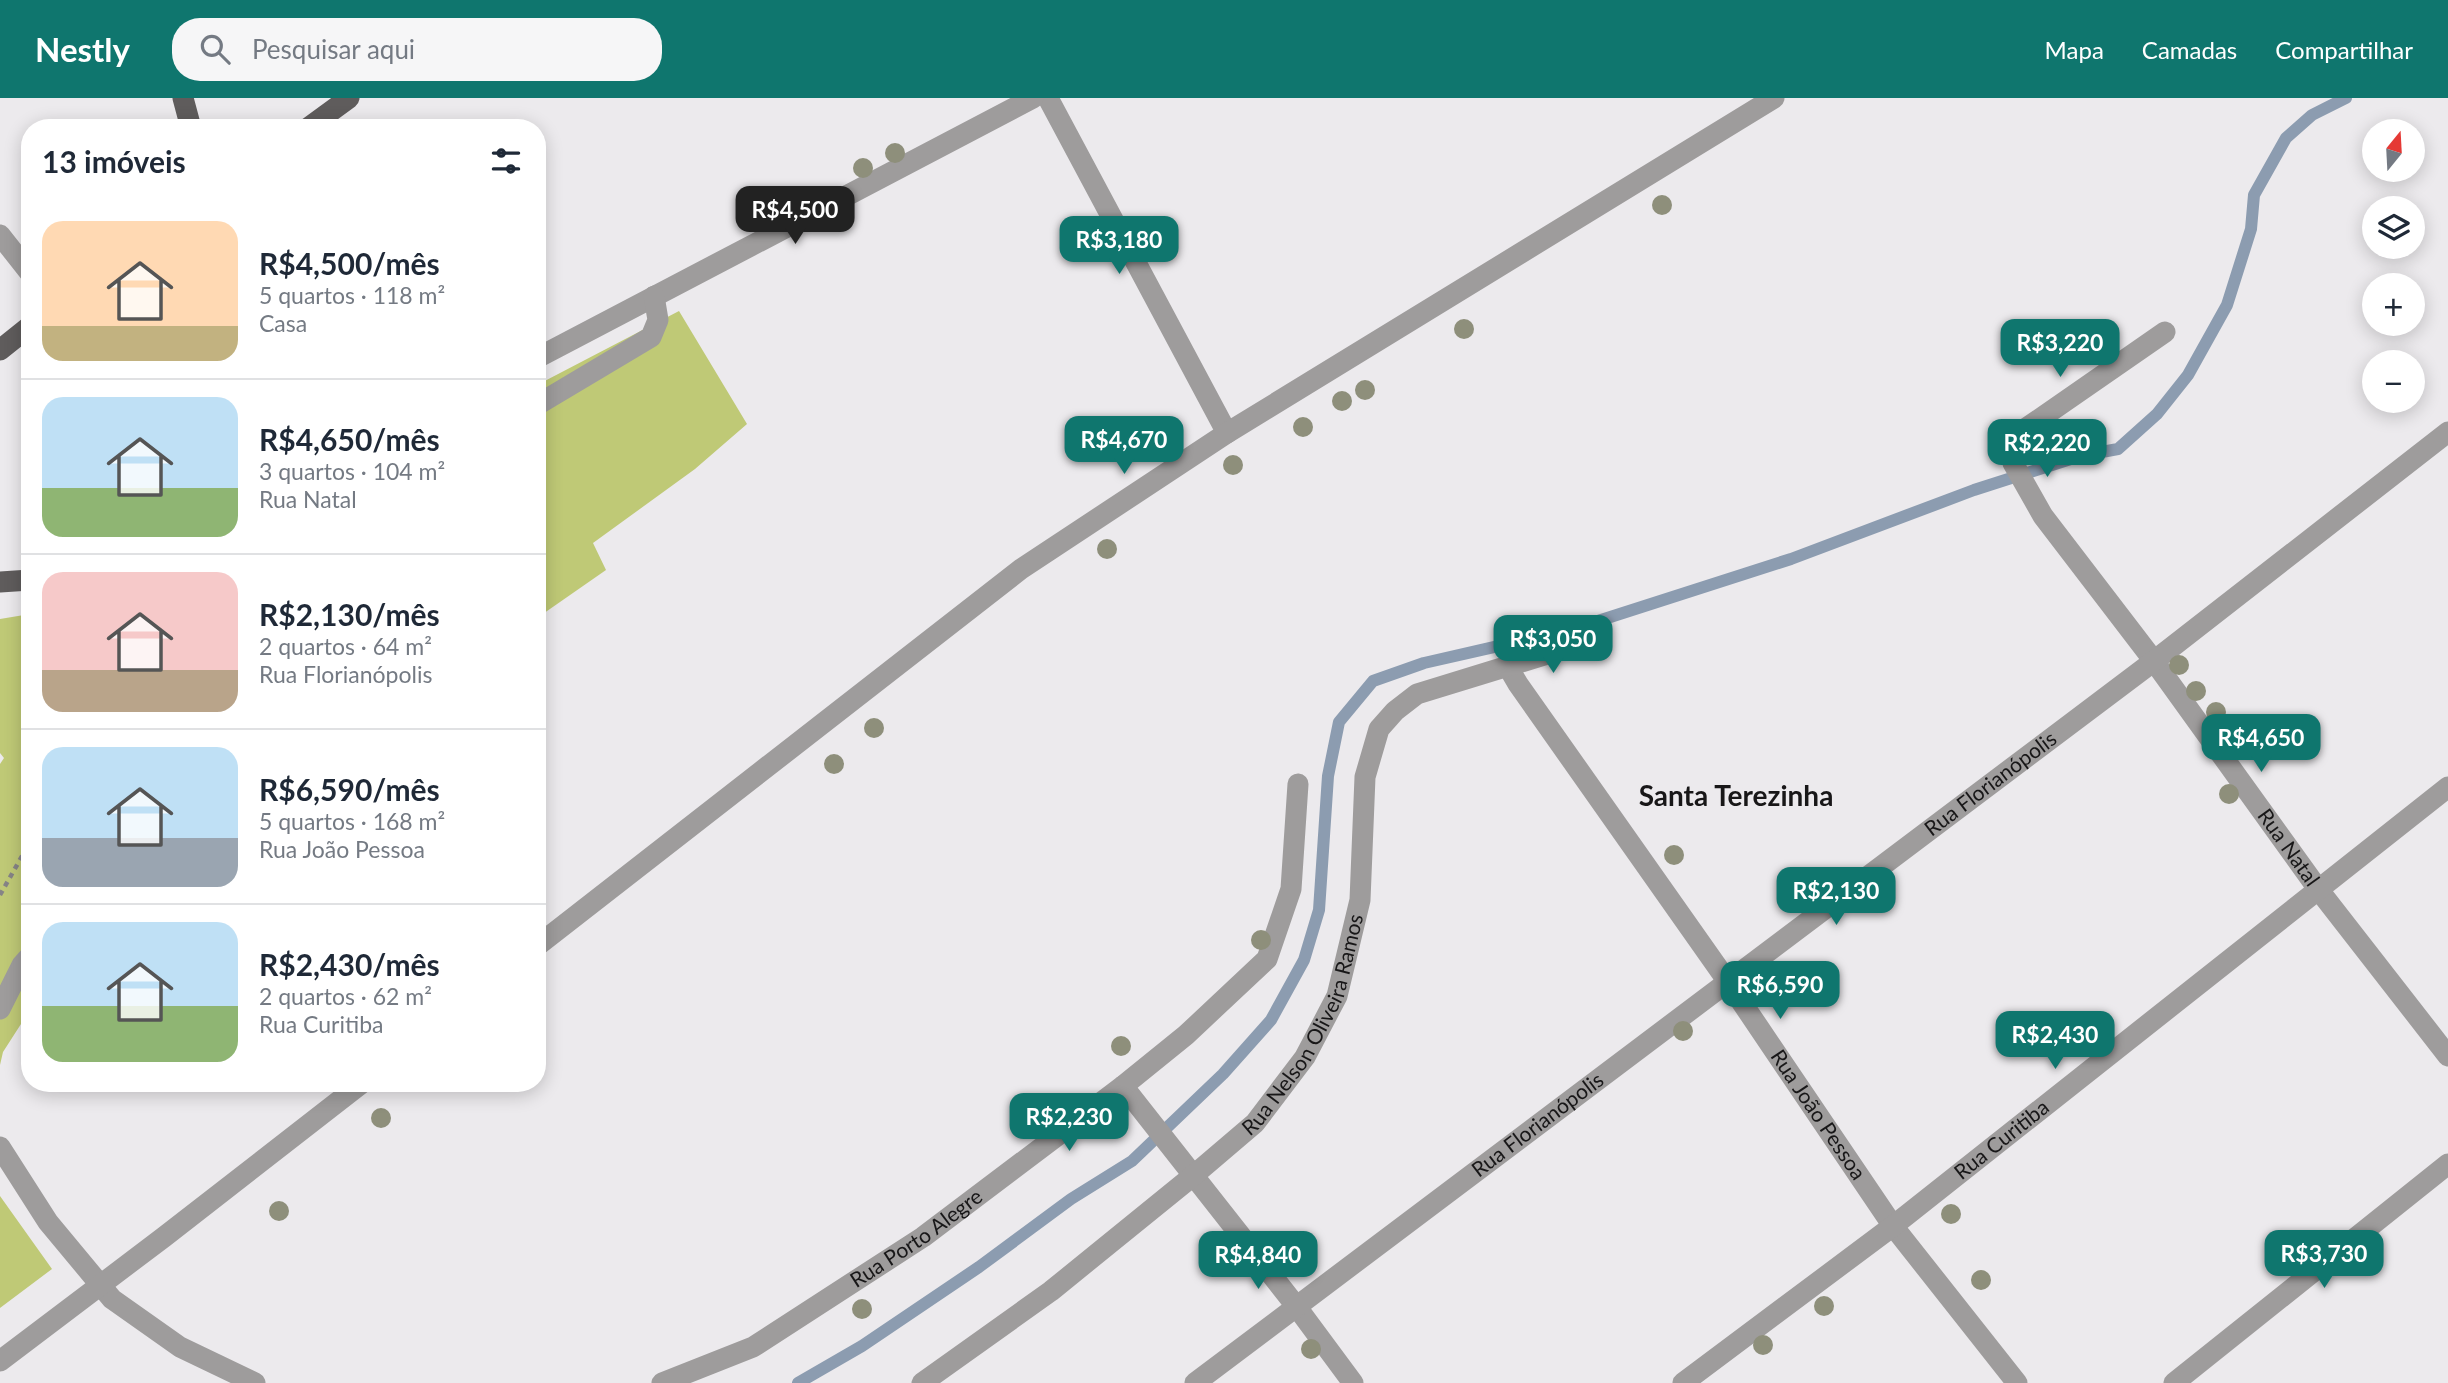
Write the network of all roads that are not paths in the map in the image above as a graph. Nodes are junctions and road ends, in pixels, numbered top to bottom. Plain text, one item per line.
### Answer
1 (183, 98) edge
2 (349, 98) edge
3 (1034, 98) edge
4 (1048, 98) edge
5 (1774, 98) edge
6 (189, 119) edge
7 (320, 119) edge
8 (0, 235) edge
9 (21, 261) edge
10 (654, 296) junction
11 (2165, 332) dead end
12 (21, 333) edge
13 (0, 350) edge
14 (546, 353) edge
15 (546, 400) edge
16 (2448, 432) edge
17 (1227, 433) junction
18 (21, 581) edge
19 (0, 582) edge
20 (1580, 644) dead end
21 (2154, 661) junction
22 (1512, 667) junction
23 (1298, 784) dead end
24 (2448, 787) edge
25 (2318, 890) junction
26 (546, 939) edge
27 (21, 967) edge
28 (1728, 982) junction
29 (0, 1009) edge
30 (2448, 1056) edge
31 (1123, 1086) junction
32 (350, 1092) edge
33 (0, 1147) edge
34 (2448, 1164) edge
35 (1194, 1175) junction
36 (1893, 1226) junction
37 (1296, 1306) junction
38 (0, 1360) edge
39 (255, 1383) edge
40 (662, 1383) edge
41 (922, 1383) edge
42 (1195, 1383) edge
43 (1353, 1383) edge
44 (1683, 1383) edge
45 (2017, 1383) edge
46 (2174, 1383) edge

1 - 6 main road
2 - 7 main road
3 - 10 street
4 - 17 street
5 - 17 street
8 - 9 street
10 - 14 street
10 - 15 street
11 - 21 street, Rua Natal
12 - 13 main road
16 - 21 street, Rua Florianópolis
17 - 26 street
18 - 19 main road
20 - 22 street, Rua Nelson Oliveira Ramos
21 - 25 street, Rua Natal
21 - 28 street, Rua Florianópolis
22 - 28 street, Rua João Pessoa
22 - 35 street, Rua Nelson Oliveira Ramos
23 - 31 street, Rua Porto Alegre
24 - 25 street, Rua Curitiba
25 - 30 street, Rua Natal
25 - 36 street, Rua Curitiba
27 - 29 street
28 - 36 street, Rua João Pessoa
28 - 37 street, Rua Florianópolis
31 - 35 street
31 - 40 street, Rua Porto Alegre
32 - 38 street
33 - 39 street
34 - 46 street
35 - 37 street
35 - 41 street, Rua Nelson Oliveira Ramos
36 - 44 street, Rua Curitiba
36 - 45 street, Rua João Pessoa
37 - 42 street, Rua Florianópolis
37 - 43 street

